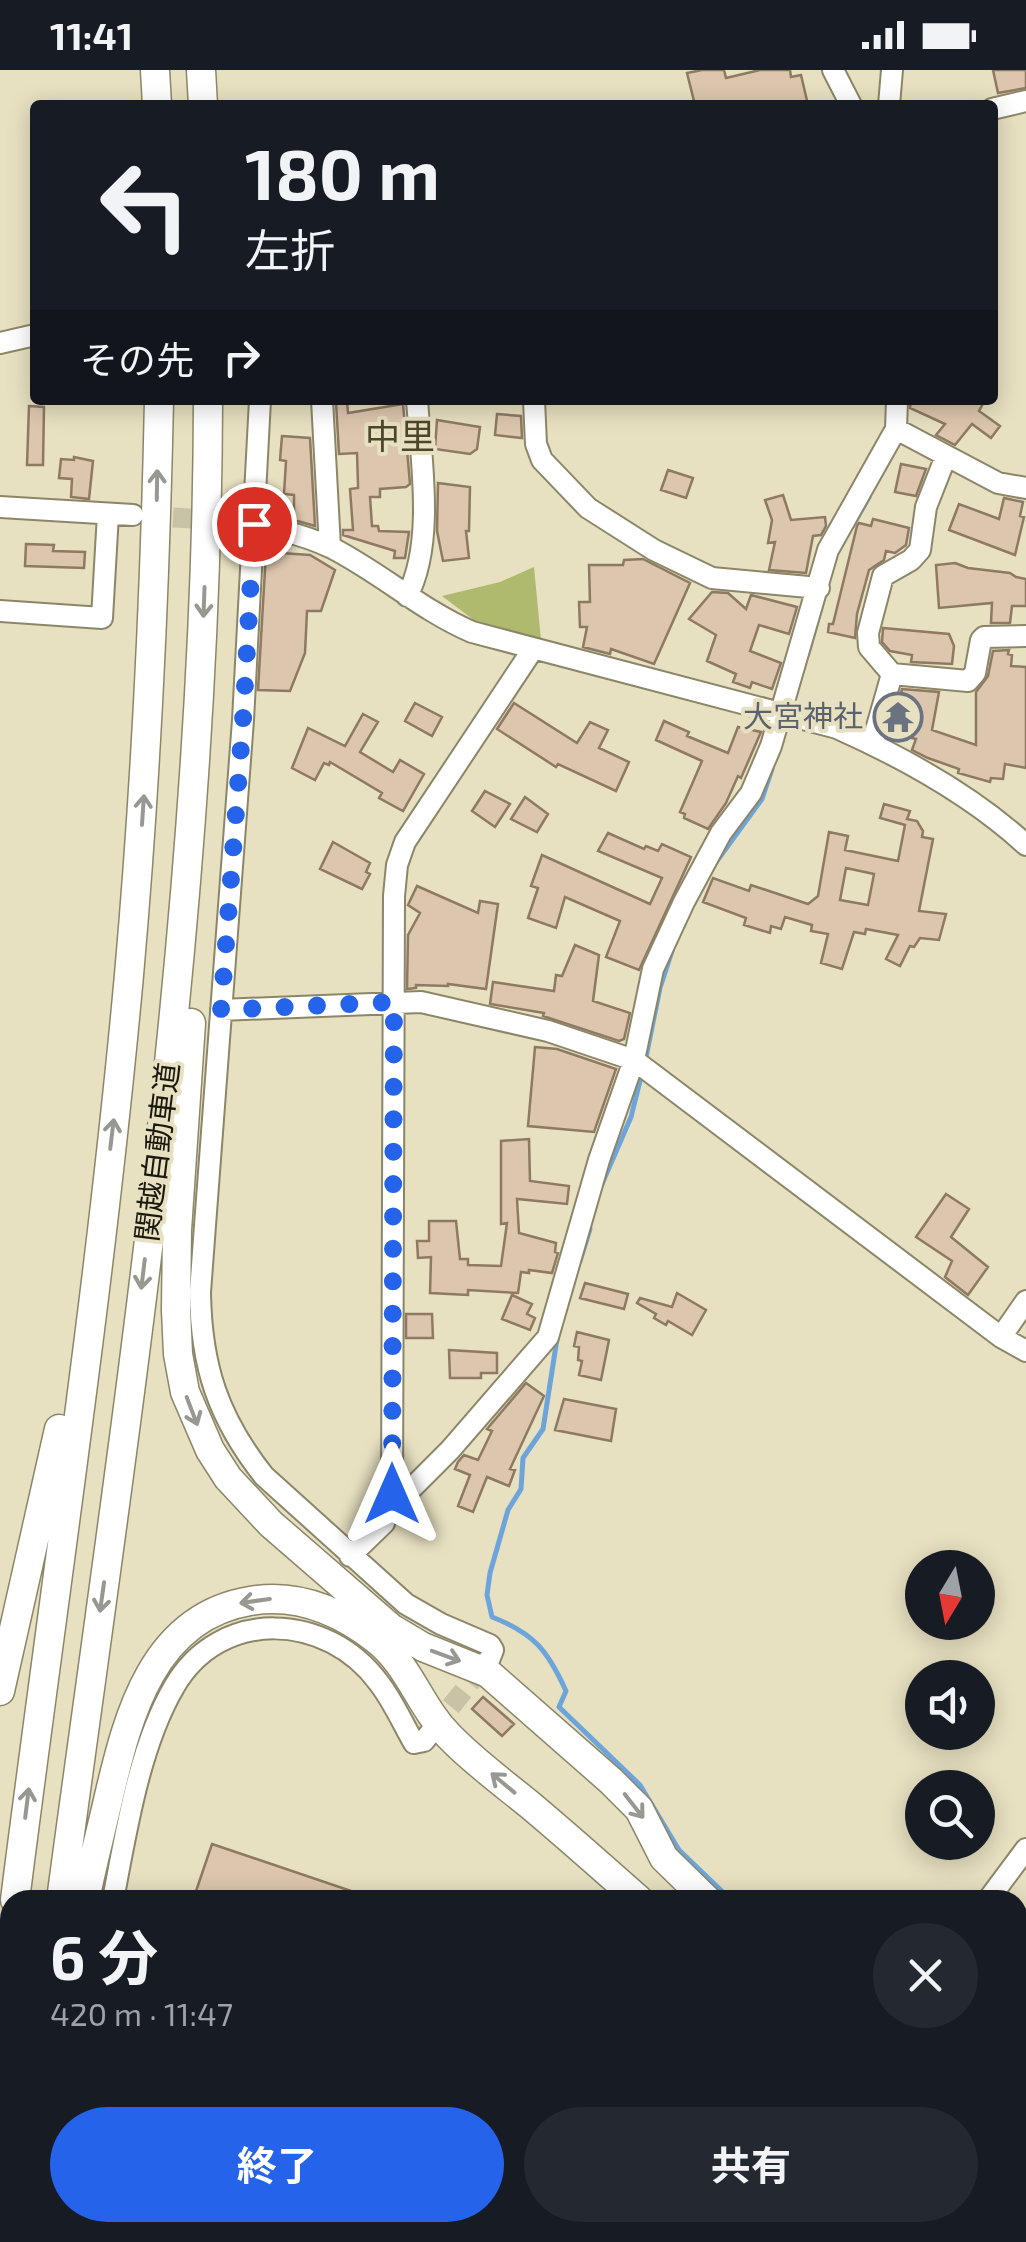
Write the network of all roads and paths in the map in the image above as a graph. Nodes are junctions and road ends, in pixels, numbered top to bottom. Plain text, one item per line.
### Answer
1 (155, 70) edge
2 (201, 70) edge
3 (833, 70) edge
4 (892, 70) edge
5 (157, 100) edge
6 (202, 100) edge
7 (848, 100) edge
8 (890, 100) edge
9 (1026, 101) edge
10 (998, 108) edge
11 (30, 336) edge
12 (0, 344) edge
13 (159, 405) edge
14 (208, 405) edge
15 (260, 405) edge
16 (322, 405) edge
17 (416, 405) edge
18 (534, 405) edge
19 (895, 405) edge
20 (891, 437) junction
21 (946, 456) junction
22 (1026, 488) edge
23 (0, 507) edge
24 (108, 514) junction
25 (133, 515) tunnel mouth
26 (226, 520) tunnel mouth
27 (254, 524) junction
28 (330, 547) junction
29 (819, 588) junction
30 (406, 596) junction
31 (0, 611) edge
32 (1026, 636) edge
33 (533, 649) junction
34 (892, 674) junction
35 (785, 713) junction
36 (872, 744) junction
37 (190, 827) junction
38 (1026, 844) edge
39 (394, 1002) junction
40 (221, 1010) junction
41 (639, 1064) junction
42 (99, 1242) junction
43 (1026, 1301) edge
44 (1001, 1338) junction
45 (1026, 1351) edge
46 (392, 1494) junction
47 (350, 1556) junction
48 (489, 1660) dead end
49 (0, 1691) edge
50 (431, 1732) dead end
51 (1026, 1849) edge
52 (16, 1890) edge
53 (63, 1890) edge
54 (87, 1890) edge
55 (115, 1890) edge
56 (626, 1890) edge
57 (697, 1890) edge
58 (995, 1890) edge

1 - 5 highway
2 - 6 highway
3 - 7 street
4 - 8 street
9 - 10 street
11 - 12 street
42 -> 13 highway, 関越自動車道
14 -> 37 highway, 関越自動車道
15 - 27 street
16 - 28 street
17 - 30 street
18 - 29 street
19 - 20 street
20 - 21 street
20 - 29 street
21 - 22 street
21 - 34 street
23 - 24 street
24 - 25 street
24 - 31 street
26 - 27 street
27 - 28 street
27 - 40 street
28 - 30 street
29 - 35 street
30 - 33 street
32 - 34 street
33 - 35 street
33 - 39 street
34 - 36 street
35 - 36 street
35 - 41 street
36 - 38 street
37 -> 53 highway, 関越自動車道
37 -> 57 highway
39 - 40 street
39 - 41 street
39 - 46 street
40 - 47 street
41 - 44 street
41 - 46 street
42 - 49 highway
52 -> 42 highway, 関越自動車道
43 - 44 street
44 - 45 street
46 - 47 street
47 - 48 street
50 - 55 street
51 - 58 street
56 -> 54 highway

